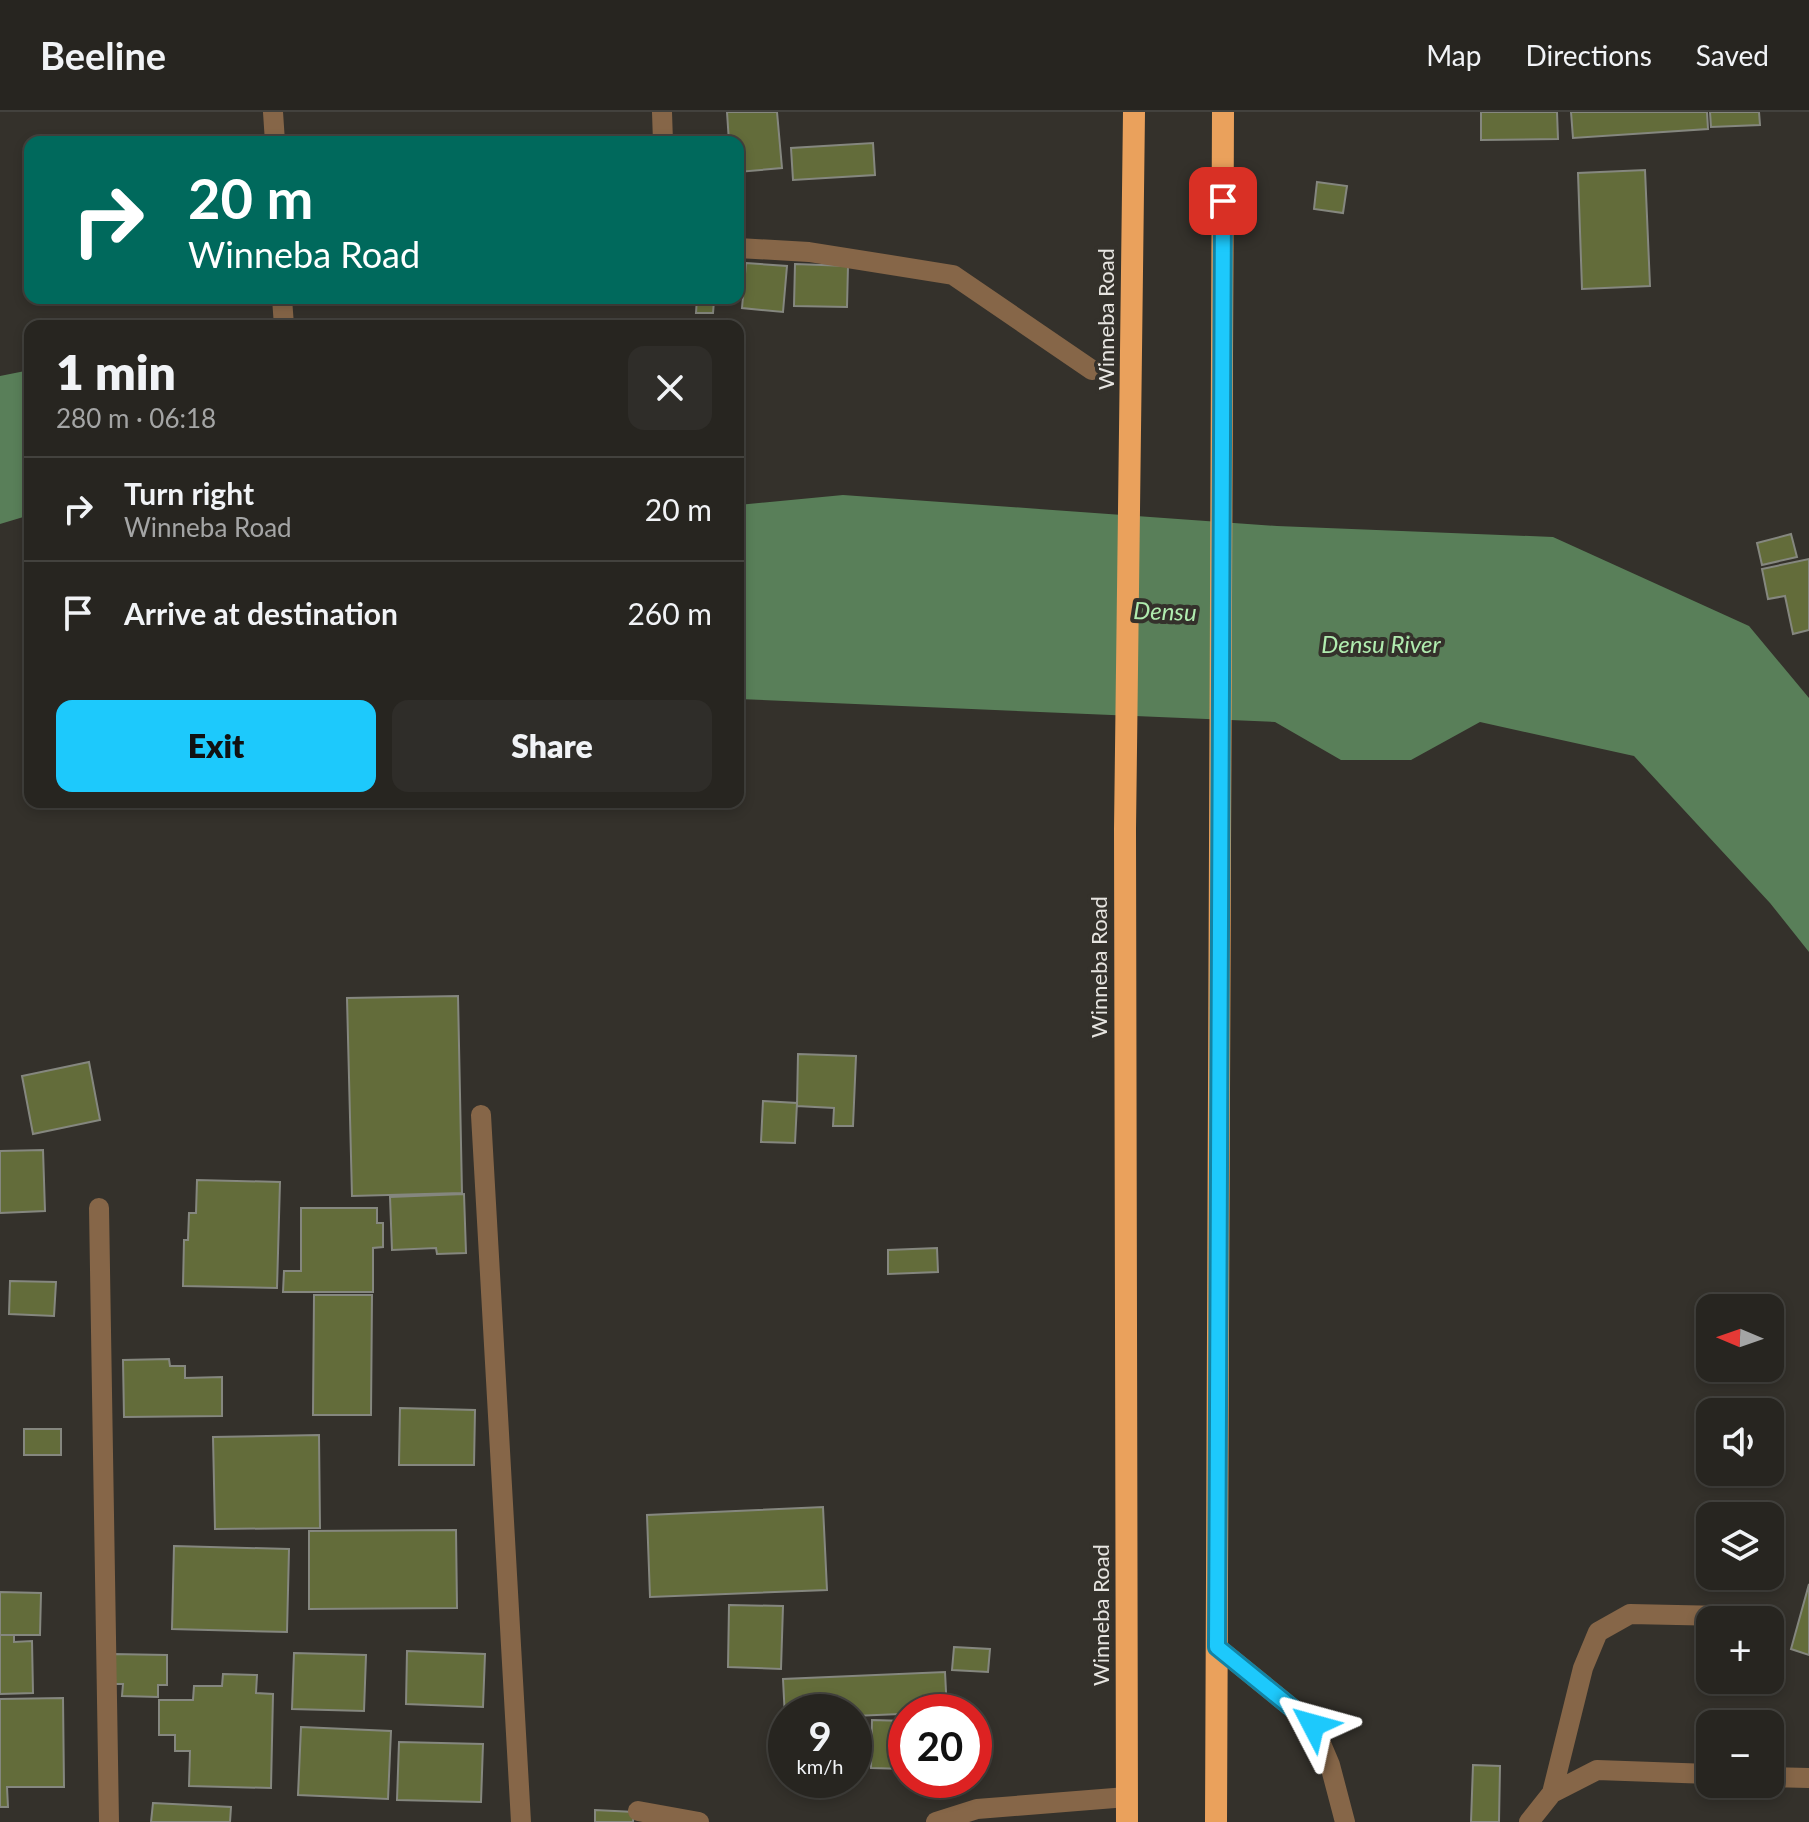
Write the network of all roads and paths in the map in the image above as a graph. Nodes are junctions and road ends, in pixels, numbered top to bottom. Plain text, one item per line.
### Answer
1 (273, 112) edge
2 (662, 112) edge
3 (1134, 112) edge
4 (1223, 112) edge
5 (275, 136) edge
6 (663, 136) edge
7 (744, 248) edge
8 (1092, 370) dead end
9 (481, 1115) dead end
10 (99, 1208) dead end
11 (1696, 1615) edge
12 (1217, 1647) junction
13 (1696, 1774) edge
14 (1784, 1777) edge
15 (1809, 1778) edge
16 (1552, 1793) junction
17 (1127, 1797) junction
18 (638, 1811) dead end
19 (109, 1822) edge
20 (521, 1822) edge
21 (699, 1822) edge
22 (936, 1822) edge
23 (1127, 1822) edge
24 (1216, 1822) edge
25 (1345, 1822) edge
26 (1529, 1822) edge

1 - 5 street
2 - 6 street
3 - 17 highway, Winneba Road
4 - 12 highway
7 - 8 street
9 - 20 street
10 - 19 street
11 - 16 street
12 - 24 highway
12 - 25 street
13 - 16 street
14 - 15 street
16 - 26 street
17 - 22 street
17 - 23 highway, Winneba Road
18 - 21 street

